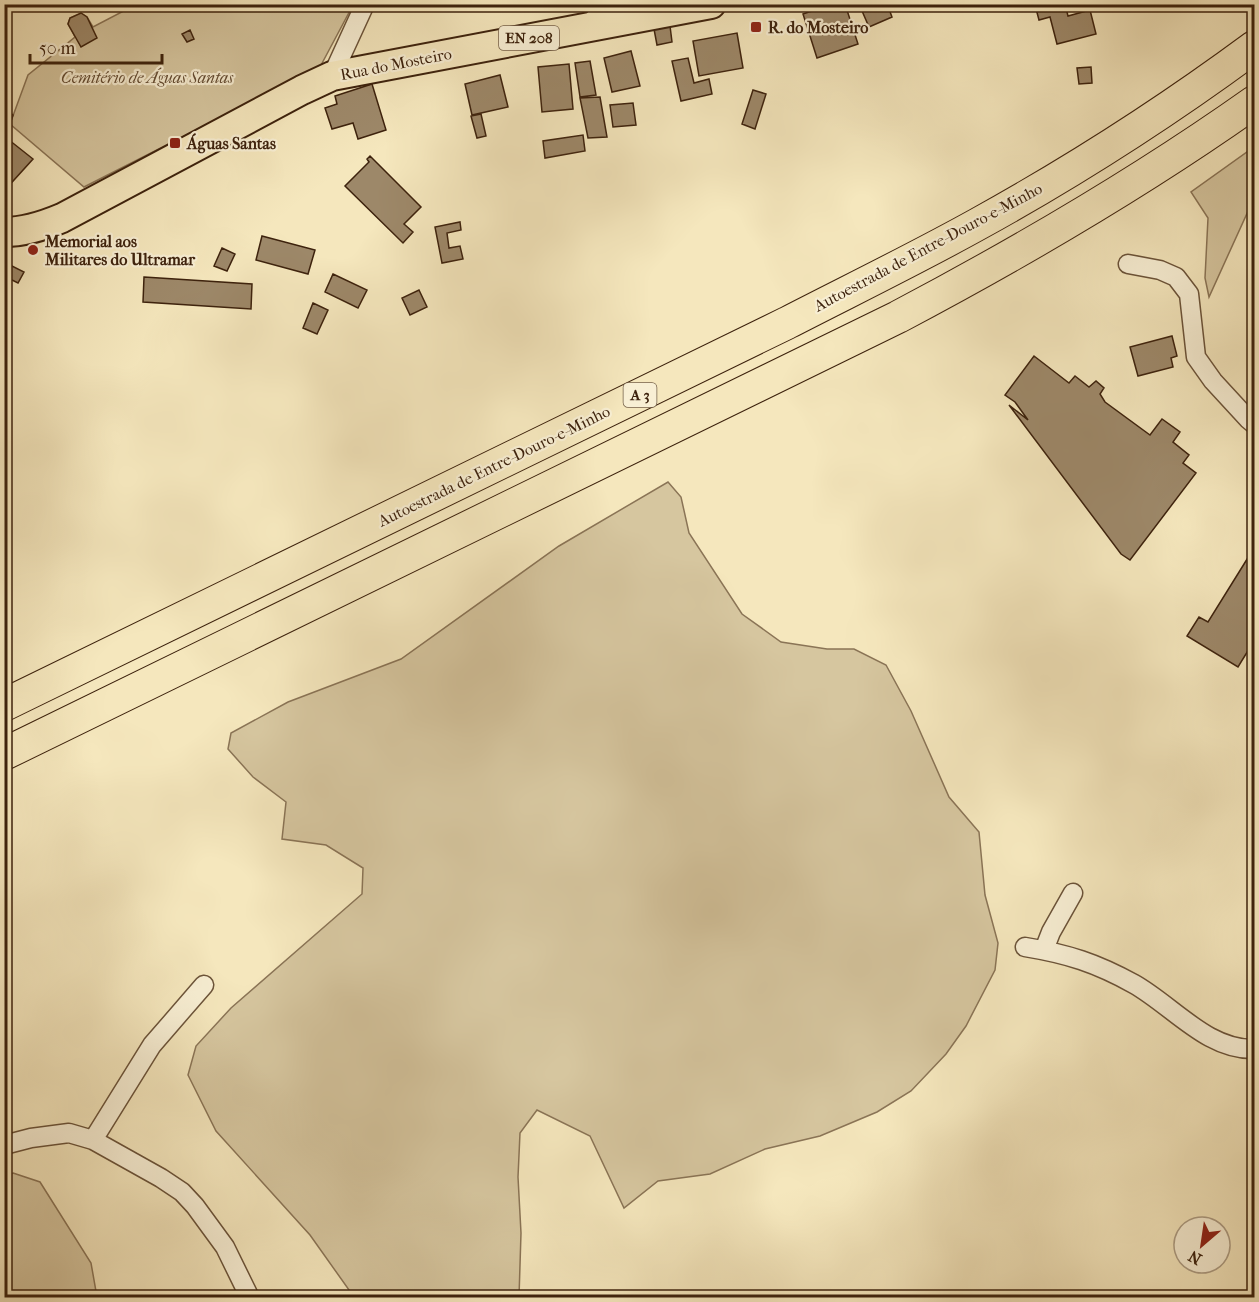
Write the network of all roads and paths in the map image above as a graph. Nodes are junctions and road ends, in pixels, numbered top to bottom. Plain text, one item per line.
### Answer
1 (365, 4) edge
2 (602, 4) edge
3 (711, 4) edge
4 (582, 28) junction
5 (1254, 47) edge
6 (332, 76) junction
7 (1254, 102) edge
8 (4, 232) edge
9 (1128, 264) dead end
10 (1254, 424) edge
11 (4, 705) edge
12 (4, 754) edge
13 (1073, 893) dead end
14 (1025, 947) dead end
15 (1044, 950) junction
16 (204, 985) dead end
17 (1254, 1049) edge
18 (93, 1140) junction
19 (4, 1144) edge
20 (250, 1298) edge

1 - 6 street
2 - 4 lane
3 - 4 main road, Rua do Mosteiro / EN 208
4 - 6 main road, Rua do Mosteiro / EN 208
5 - 11 highway, Autoestrada de Entre-Douro-e-Minho / A 3
6 - 8 main road, Rua do Mosteiro / EN 208
7 - 12 highway
9 - 10 street
13 - 15 street
14 - 15 street
15 - 17 street
16 - 18 street
18 - 19 street
18 - 20 street

